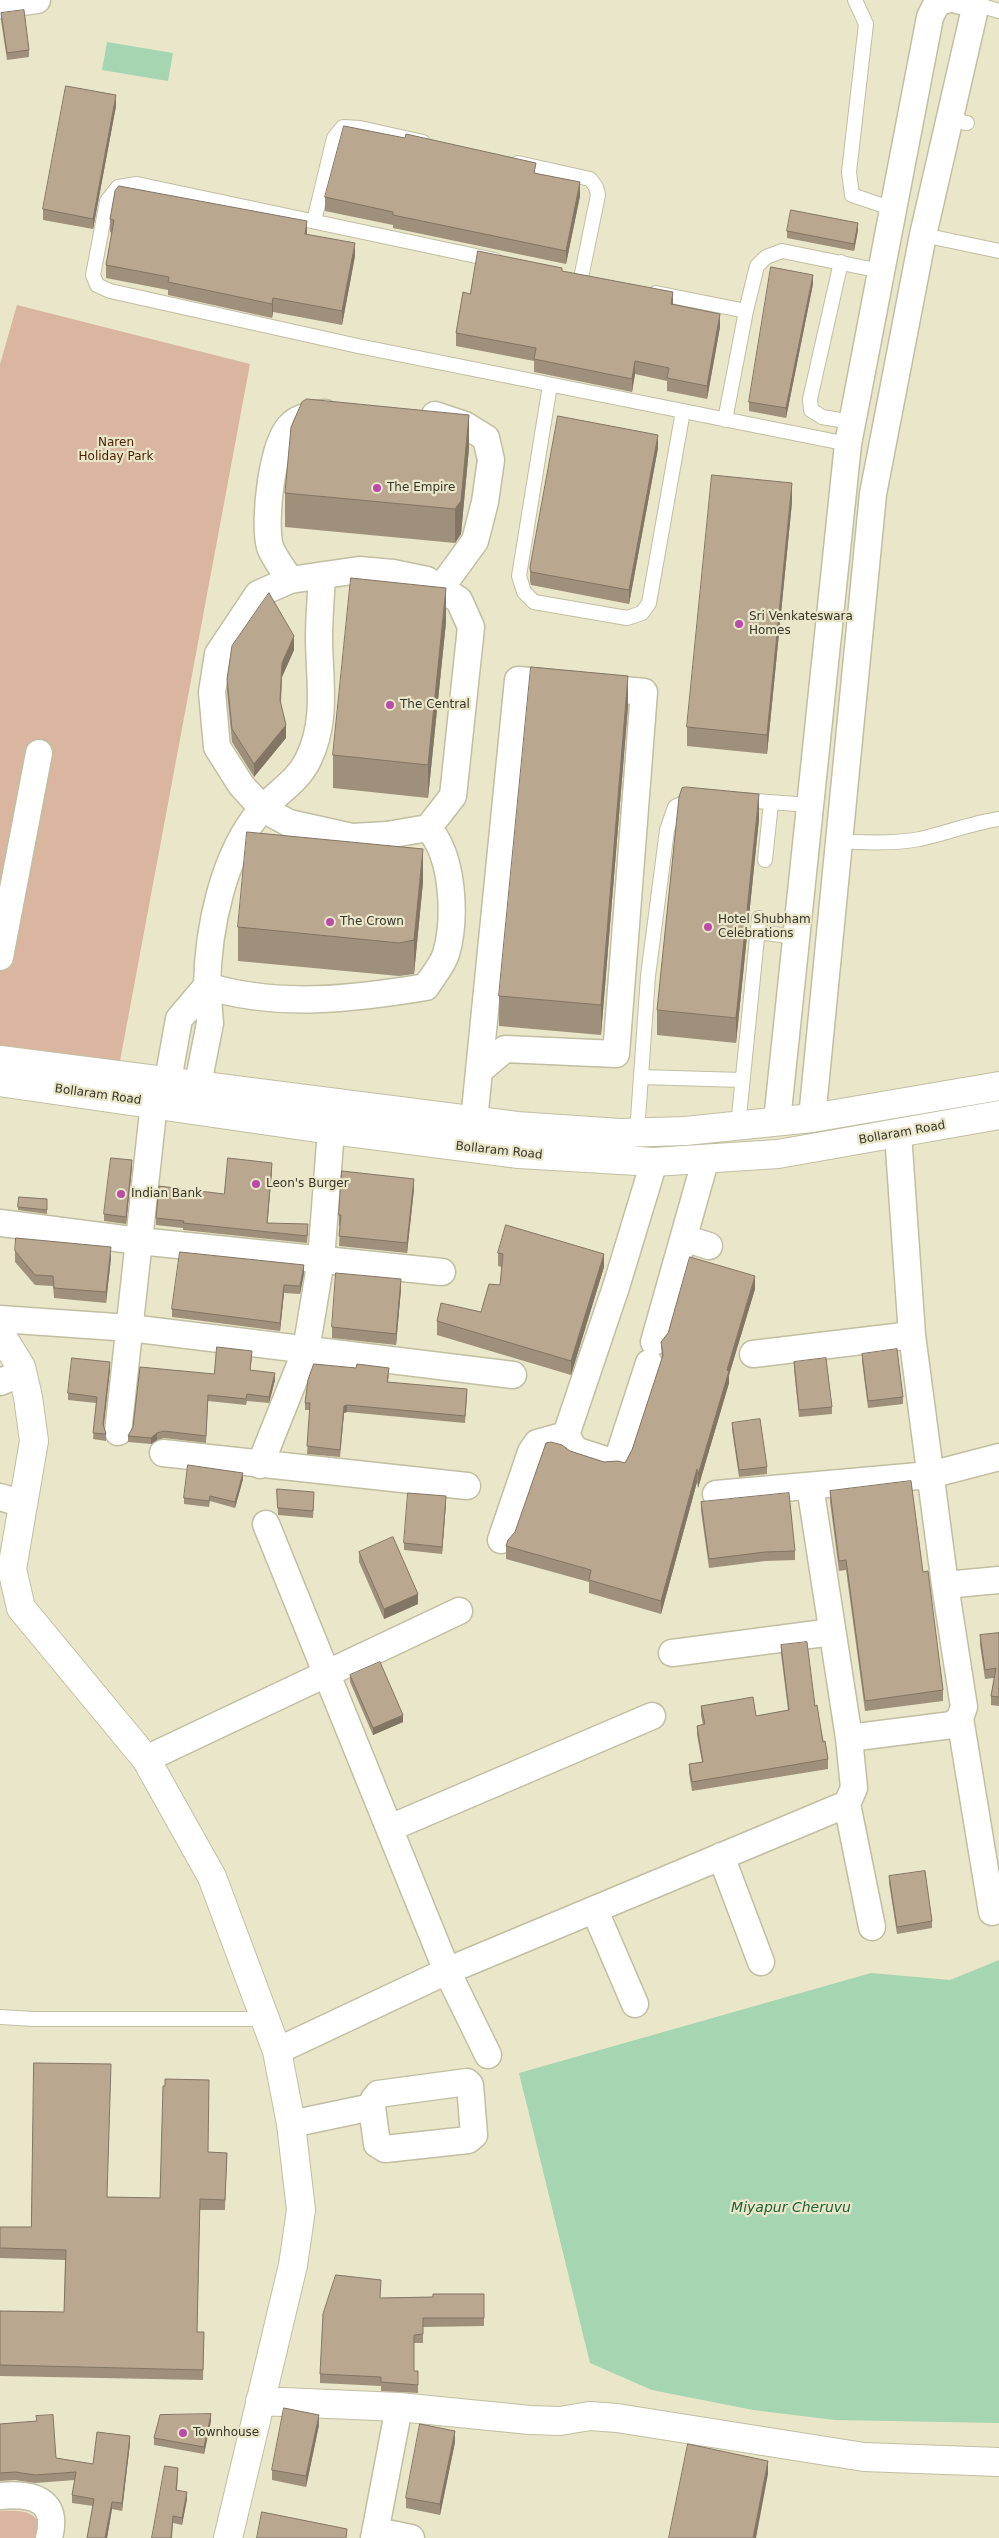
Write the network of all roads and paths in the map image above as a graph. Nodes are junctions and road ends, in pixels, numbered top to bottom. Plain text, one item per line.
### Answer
1 (38, 0) edge
2 (855, 0) edge
3 (946, 0) edge
4 (0, 4) edge
5 (977, 5) edge
6 (437, 145) edge
7 (504, 160) edge
8 (891, 219) junction
9 (314, 221) junction
10 (923, 235) junction
11 (999, 251) edge
12 (505, 262) edge
13 (841, 262) junction
14 (881, 271) junction
15 (581, 278) edge
16 (639, 290) edge
17 (746, 311) junction
18 (550, 384) junction
19 (347, 410) edge
20 (412, 411) edge
21 (683, 411) junction
22 (725, 420) junction
23 (850, 433) junction
24 (322, 576) junction
25 (290, 580) junction
26 (440, 589) junction
27 (39, 753) dead end
28 (705, 798) edge
29 (724, 799) edge
30 (771, 803) junction
31 (810, 805) junction
32 (263, 809) junction
33 (999, 819) edge
34 (428, 828) junction
35 (839, 841) junction
36 (765, 860) dead end
37 (796, 936) junction
38 (0, 957) edge
39 (207, 986) junction
40 (0, 1060) edge
41 (479, 1070) junction
42 (641, 1077) junction
43 (168, 1080) junction
44 (742, 1080) junction
45 (0, 1082) edge
46 (198, 1084) junction
47 (999, 1086) edge
48 (154, 1103) junction
49 (999, 1115) edge
50 (812, 1118) junction
51 (474, 1121) junction
52 (777, 1122) junction
53 (738, 1126) junction
54 (331, 1130) junction
55 (637, 1133) junction
56 (898, 1134) junction
57 (706, 1158) junction
58 (654, 1162) junction
59 (0, 1223) edge
60 (684, 1238) junction
61 (139, 1242) junction
62 (709, 1246) dead end
63 (321, 1260) junction
64 (442, 1272) dead end
65 (0, 1319) edge
66 (130, 1328) junction
67 (0, 1333) edge
68 (912, 1335) junction
69 (306, 1350) junction
70 (753, 1354) dead end
71 (512, 1375) dead end
72 (11, 1378) edge
73 (118, 1432) dead end
74 (566, 1435) junction
75 (163, 1453) dead end
76 (999, 1456) edge
77 (260, 1465) junction
78 (930, 1475) junction
79 (466, 1486) dead end
80 (810, 1486) junction
81 (716, 1494) dead end
82 (12, 1500) edge
83 (266, 1524) dead end
84 (501, 1540) dead end
85 (999, 1580) edge
86 (945, 1585) junction
87 (459, 1611) dead end
88 (832, 1632) junction
89 (672, 1653) dead end
90 (326, 1674) junction
91 (652, 1716) dead end
92 (960, 1718) junction
93 (848, 1738) junction
94 (146, 1759) junction
95 (846, 1804) junction
96 (390, 1828) junction
97 (722, 1856) junction
98 (595, 1911) junction
99 (992, 1912) dead end
100 (872, 1927) dead end
101 (761, 1962) dead end
102 (447, 1971) junction
103 (635, 2004) dead end
104 (0, 2017) edge
105 (266, 2019) junction
106 (277, 2051) junction
107 (488, 2055) dead end
108 (372, 2107) dead end
109 (291, 2124) junction
110 (260, 2401) junction
111 (399, 2407) junction
112 (999, 2462) edge
113 (0, 2496) edge
114 (375, 2535) edge
115 (49, 2538) edge
116 (228, 2538) edge
117 (411, 2538) edge

1 - 4 street
2 - 8 lane
3 - 8 street
5 - 10 street
6 - 9 lane
7 - 15 lane
8 - 10 street
8 - 14 street
9 - 12 lane
9 - 18 lane
10 - 11 lane
10 - 35 street
13 - 14 lane
13 - 17 lane
13 - 23 lane
14 - 23 street
16 - 17 lane
17 - 22 lane
18 - 21 lane
18 - 21 lane
19 - 25 street
20 - 26 street
21 - 22 lane
22 - 23 lane
23 - 31 street
24 - 25 street
24 - 26 street
24 - 32 street
25 - 32 street
26 - 34 street
27 - 38 street
28 - 42 lane
29 - 30 lane
30 - 31 lane
30 - 36 lane
31 - 37 street
32 - 34 street
32 - 39 street
33 - 35 lane
34 - 39 street
35 - 50 street
37 - 44 lane
37 - 52 street
39 - 43 street
39 - 46 street
40 - 43 street, Bollaram Road
41 - 41 street
41 - 51 street
42 - 44 lane
42 - 55 lane
43 - 46 street, Bollaram Road
44 - 53 lane
45 - 48 street, Bollaram Road
46 - 51 street, Bollaram Road
47 - 50 street, Bollaram Road
48 - 54 street, Bollaram Road
48 - 61 street
49 - 56 street, Bollaram Road
50 - 52 street, Bollaram Road
51 - 55 street, Bollaram Road
52 - 53 street, Bollaram Road
53 - 55 street, Bollaram Road
54 - 58 street, Bollaram Road
54 - 63 street
56 - 57 street, Bollaram Road
56 - 68 street
57 - 58 street, Bollaram Road
57 - 60 street
58 - 74 street
59 - 61 street
60 - 62 street
60 - 74 street
61 - 63 street
61 - 66 street
63 - 64 street
63 - 69 street
65 - 66 street
66 - 69 street
66 - 73 street
67 - 72 street
68 - 70 street
68 - 78 street
69 - 71 street
69 - 77 street
72 - 82 street
74 - 84 street
75 - 77 street
76 - 78 street
77 - 79 street
78 - 80 street
78 - 86 street
80 - 81 street
80 - 88 street
82 - 94 street
83 - 90 street
85 - 86 street
86 - 92 street
87 - 90 street
88 - 89 street
88 - 93 street
90 - 94 street
90 - 96 street
91 - 96 street
92 - 93 street
92 - 99 street
93 - 95 street
94 - 105 street
95 - 97 street
95 - 100 street
96 - 102 street
97 - 98 street
97 - 101 street
98 - 102 street
98 - 103 street
102 - 106 street
102 - 107 street
104 - 105 lane
105 - 106 street
106 - 109 street
108 - 109 street
109 - 110 street
110 - 111 street
110 - 116 street
111 - 112 street
111 - 114 street
113 - 115 street
114 - 117 street

